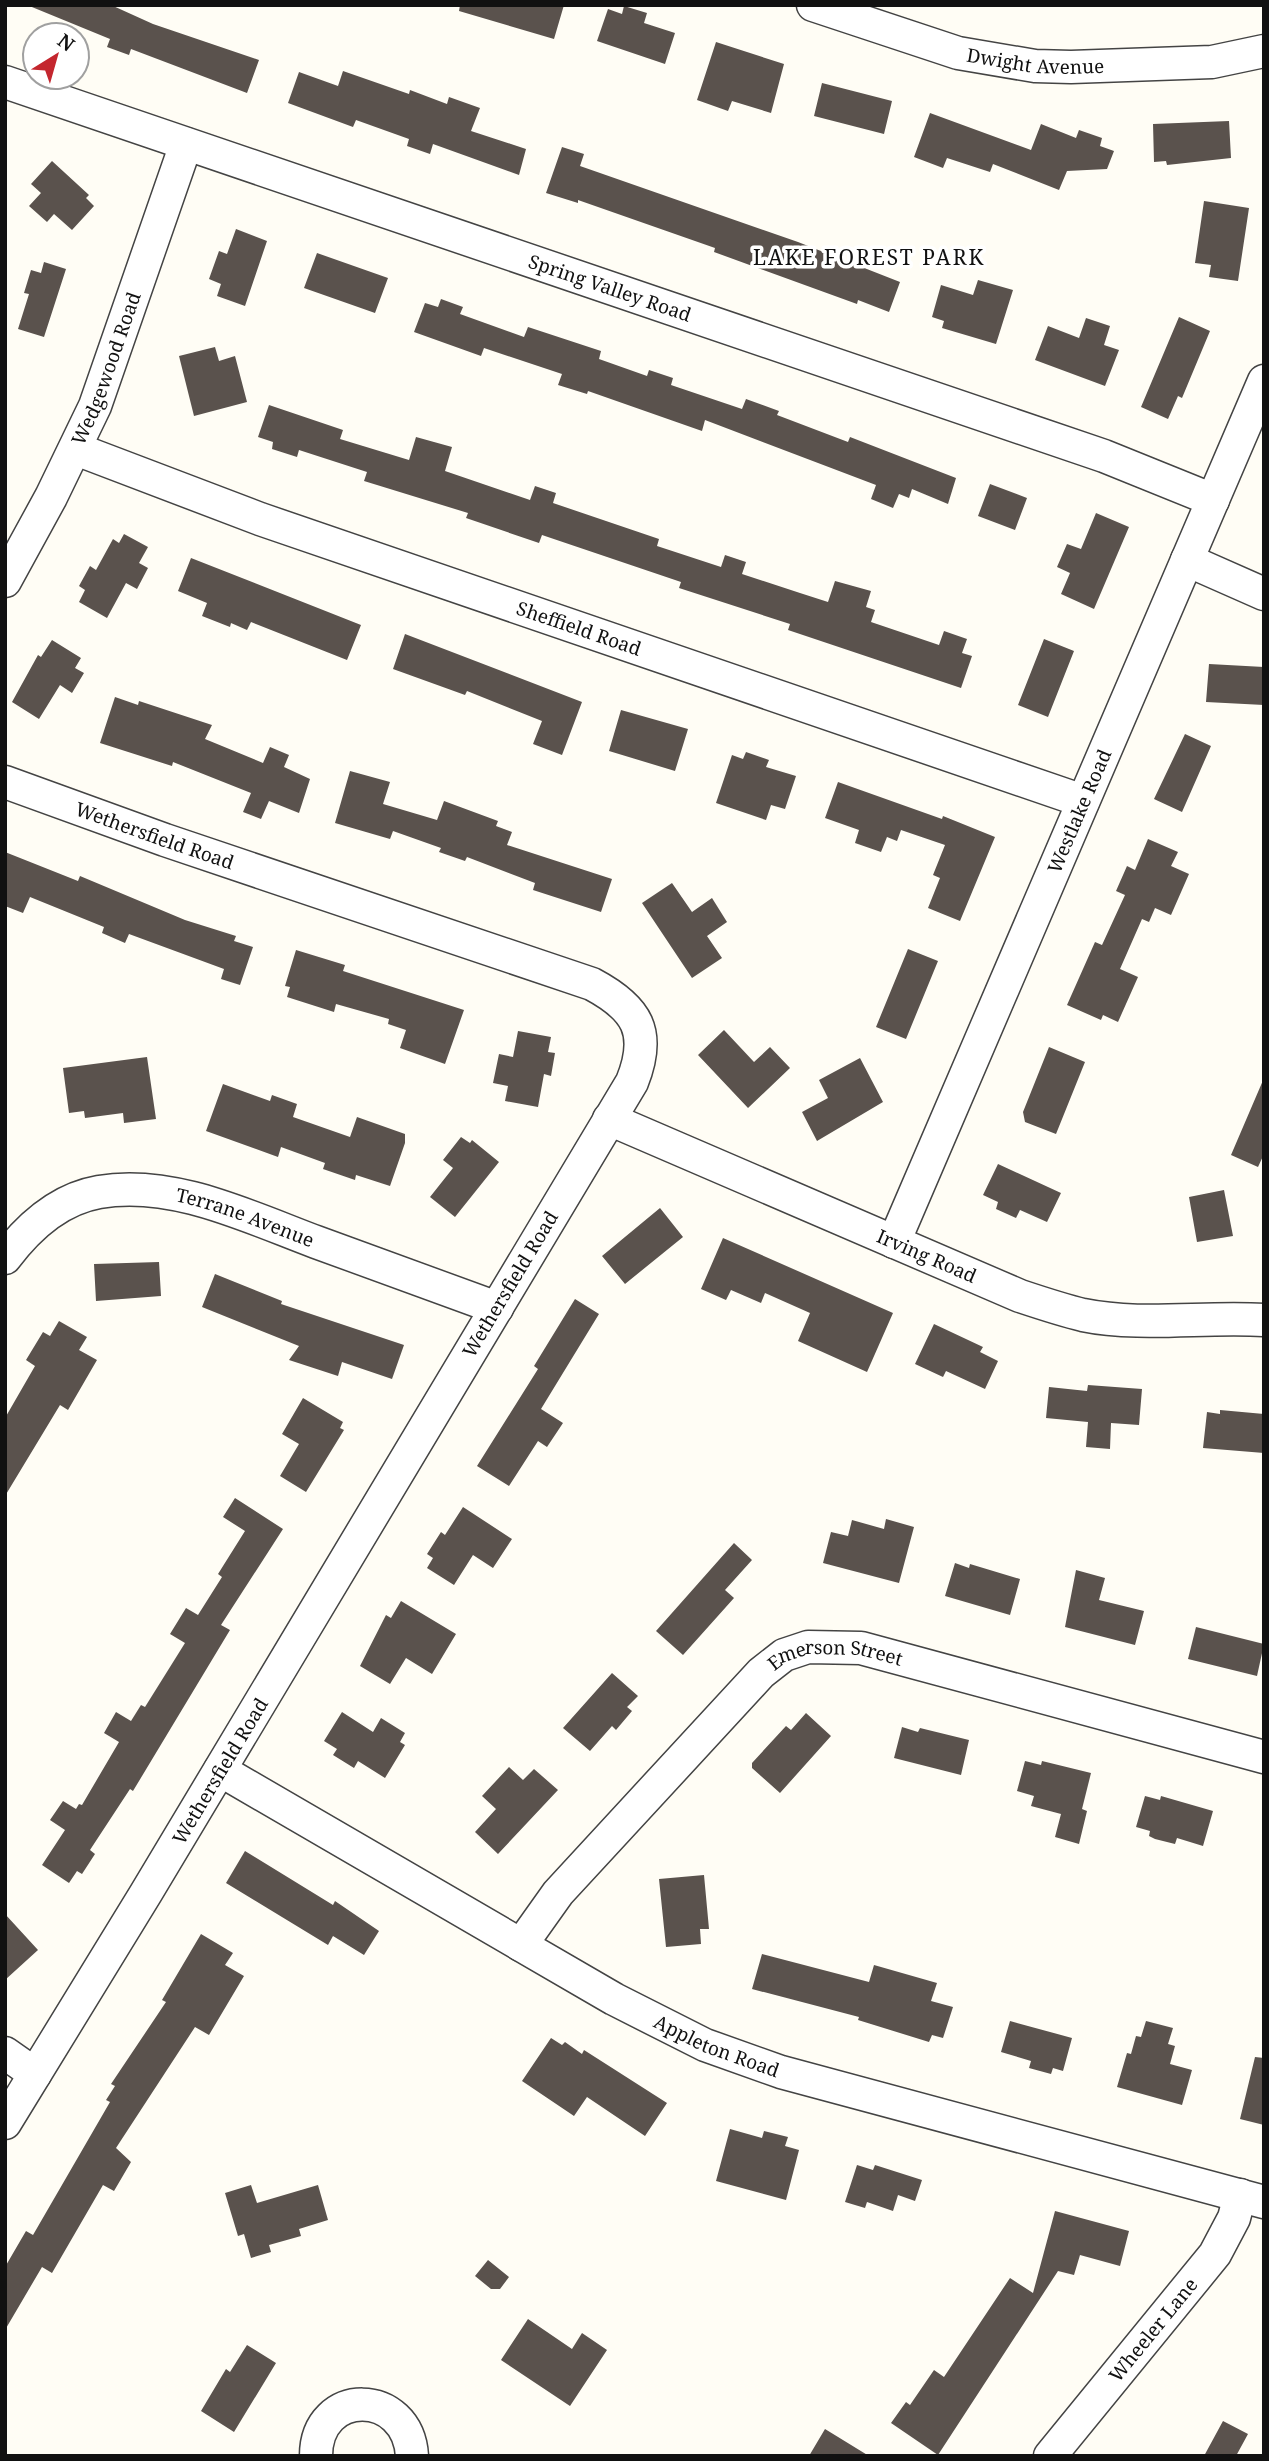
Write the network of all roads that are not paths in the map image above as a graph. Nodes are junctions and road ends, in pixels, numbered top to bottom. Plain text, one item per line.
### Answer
1 (813, 5) edge
2 (1264, 51) edge
3 (5, 82) edge
4 (186, 144) junction
5 (1264, 381) edge
6 (76, 449) junction
7 (1213, 500) junction
8 (1187, 560) junction
9 (5, 581) edge
10 (1264, 594) edge
11 (5, 782) edge
12 (1083, 801) junction
13 (609, 1119) junction
14 (894, 1242) junction
15 (5, 1258) edge
16 (497, 1308) junction
17 (1264, 1320) edge
18 (1264, 1757) edge
19 (220, 1770) junction
20 (521, 1945) junction
21 (5, 2053) edge
22 (35, 2074) junction
23 (5, 2123) edge
24 (1252, 2199) edge
25 (316, 2456) edge
26 (412, 2456) edge
27 (1050, 2456) edge

1 - 2 street, Dwight Avenue
3 - 4 street, Spring Valley Road
4 - 6 street, Wedgewood Road
4 - 7 street, Spring Valley Road
5 - 7 street, Westlake Road
6 - 9 street, Wedgewood Road
6 - 12 street, Sheffield Road
7 - 8 street, Westlake Road
8 - 10 street
8 - 12 street, Westlake Road
11 - 13 street, Wethersfield Road
12 - 14 street, Westlake Road
13 - 14 street, Irving Road
13 - 16 street, Wethersfield Road
14 - 17 street, Irving Road
15 - 16 street, Terrane Avenue
16 - 19 street, Wethersfield Road
18 - 20 street, Emerson Street
19 - 20 street, Appleton Road
19 - 22 street, Wethersfield Road
20 - 24 street, Appleton Road
21 - 22 street
22 - 23 street, Wethersfield Road
24 - 27 street, Wheeler Lane
25 - 26 street

